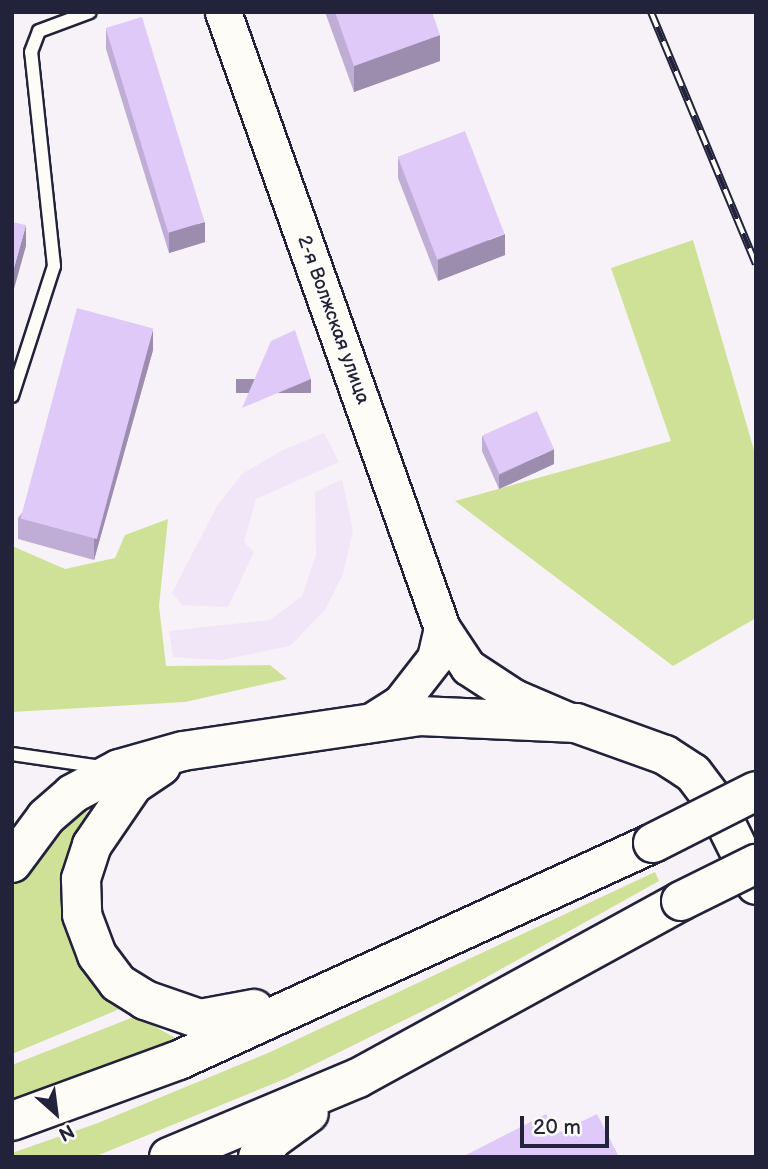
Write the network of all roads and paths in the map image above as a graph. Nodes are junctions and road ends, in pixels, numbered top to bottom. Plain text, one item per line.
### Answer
1 (90, 12) edge
2 (223, 12) edge
3 (12, 396) edge
4 (442, 628) junction
5 (576, 723) junction
6 (362, 726) junction
7 (183, 751) junction
8 (12, 754) edge
9 (119, 769) junction
10 (756, 791) edge
11 (12, 863) edge
12 (756, 864) edge
13 (756, 885) edge
14 (309, 998) junction
15 (358, 1078) junction
16 (12, 1121) edge
17 (169, 1157) edge
18 (258, 1157) edge

1 - 3 lane
2 - 4 street, 2-я Волжская улица
4 - 5 street, 2-я Волжская улица
4 - 6 street
5 - 6 main road
5 - 13 main road
6 - 7 main road
7 - 9 main road
7 - 14 main road
8 - 9 lane
9 - 11 main road
10 - 14 main road, bridge
12 - 15 main road, bridge
14 - 16 main road
15 - 17 main road
15 - 18 main road

